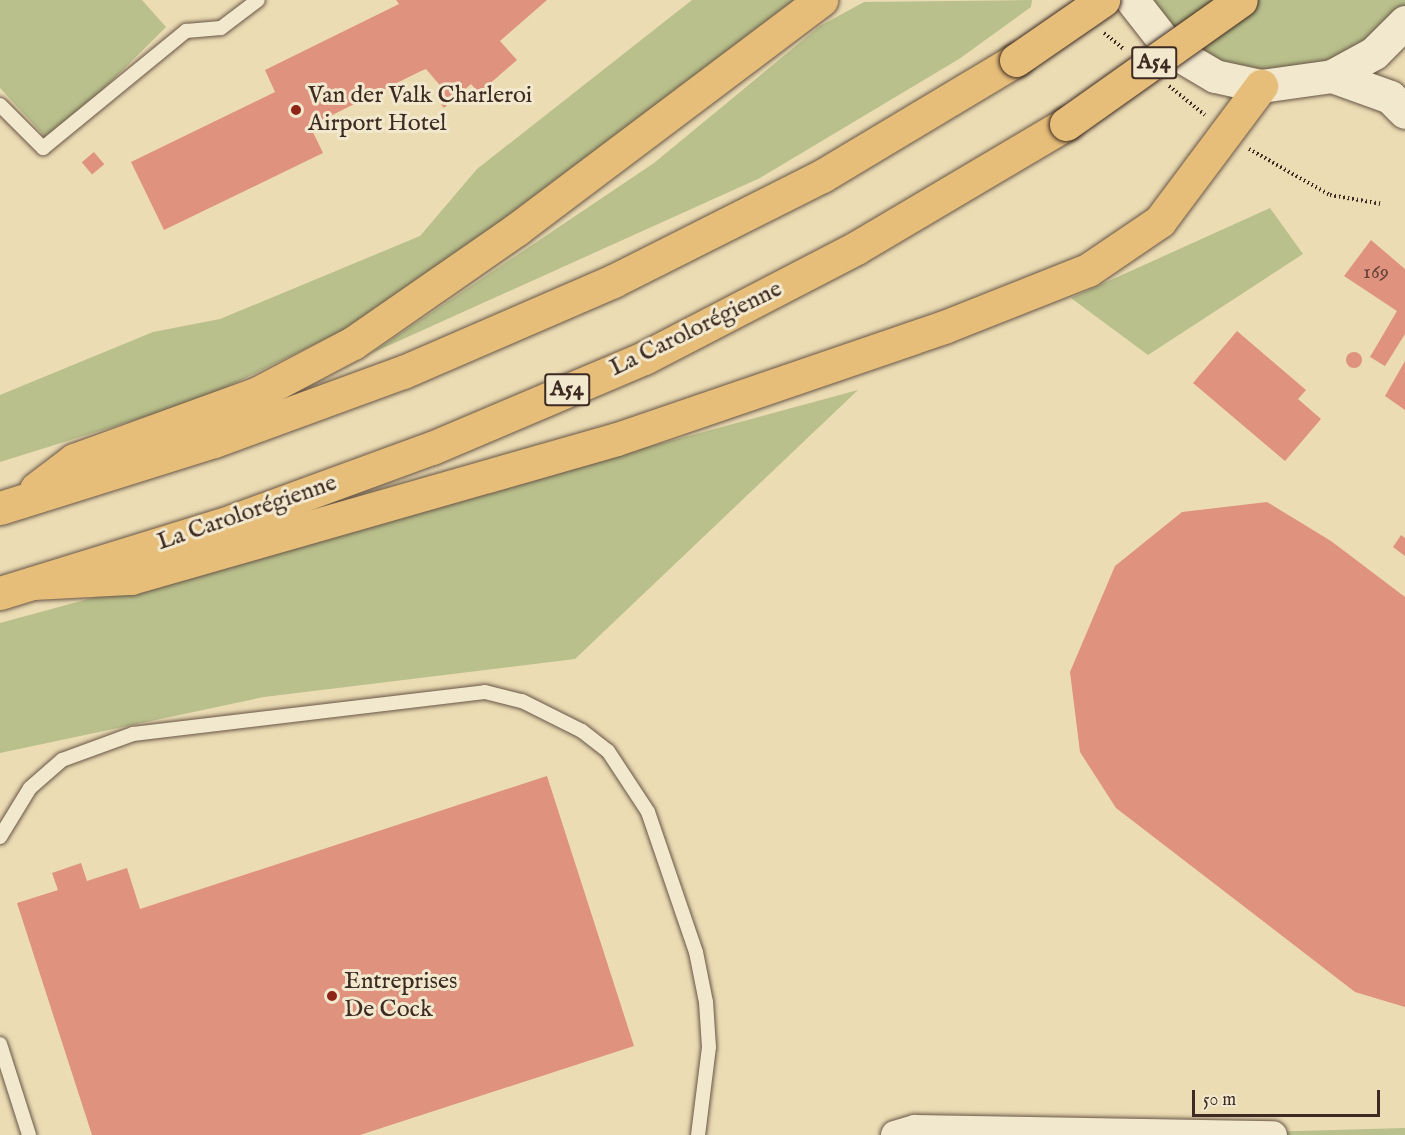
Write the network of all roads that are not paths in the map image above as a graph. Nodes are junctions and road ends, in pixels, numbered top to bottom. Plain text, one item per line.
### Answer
1 (258, 0) edge
2 (1103, 0) edge
3 (1132, 0) edge
4 (1241, 0) edge
5 (816, 1) edge
6 (1405, 22) edge
7 (1332, 76) junction
8 (1261, 86) junction
9 (0, 105) edge
10 (1405, 112) edge
11 (9, 506) edge
12 (35, 583) junction
13 (0, 593) edge
14 (0, 837) edge
15 (0, 1044) edge
16 (29, 1135) edge
17 (698, 1135) edge
18 (896, 1135) edge
19 (1273, 1135) edge

1 - 9 lane
2 - 11 highway, bridge
3 - 8 main road
4 - 12 highway, La Carolorégienne / A54, bridge
5 - 11 highway
6 - 7 main road
7 - 8 main road
7 - 10 main road
8 - 12 highway
12 - 13 highway, La Carolorégienne / A54
14 - 17 lane
15 - 16 lane
18 - 19 street

